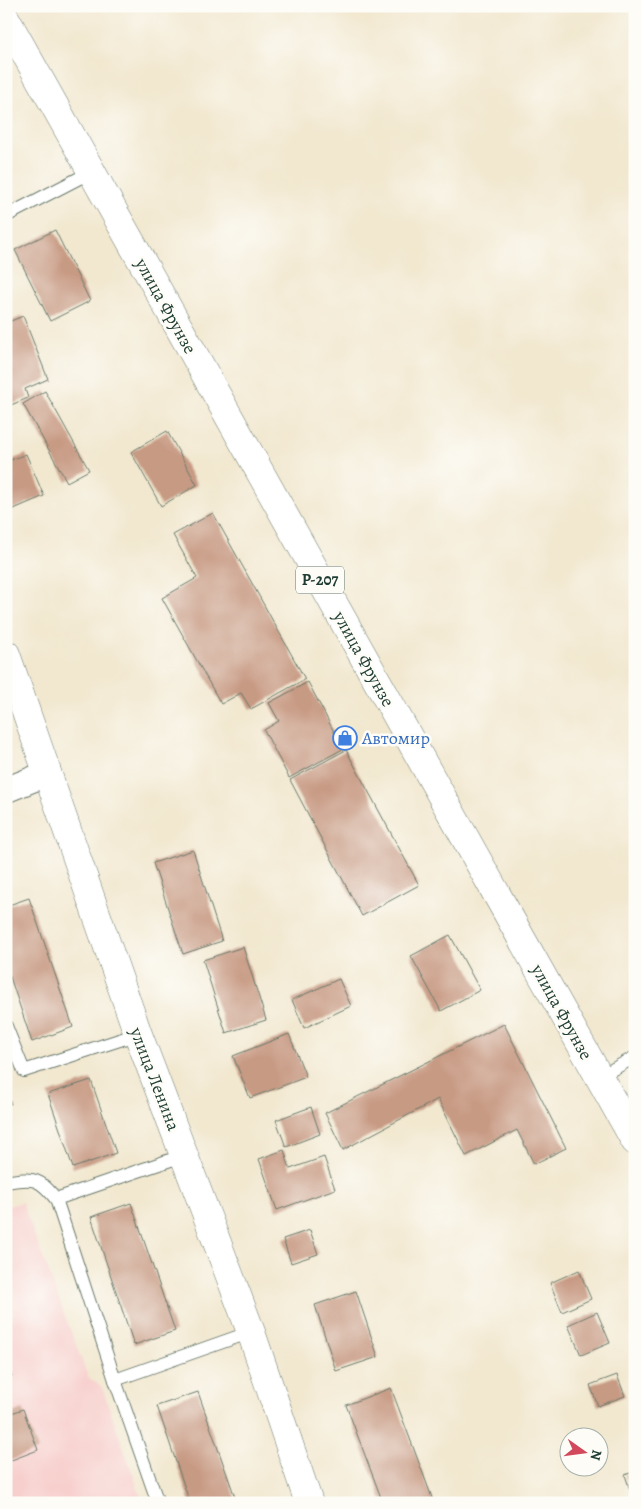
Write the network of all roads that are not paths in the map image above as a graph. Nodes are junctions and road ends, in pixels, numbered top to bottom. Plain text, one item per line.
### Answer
1 (10, 34) edge
2 (91, 172) junction
3 (6, 216) edge
4 (6, 654) edge
5 (48, 773) junction
6 (6, 790) edge
7 (6, 1026) edge
8 (138, 1034) junction
9 (635, 1057) edge
10 (599, 1077) junction
11 (635, 1141) edge
12 (185, 1154) junction
13 (6, 1182) edge
14 (56, 1199) junction
15 (251, 1332) junction
16 (115, 1380) junction
17 (158, 1503) edge
18 (309, 1503) edge

1 - 2 main road, улица Фрунзе / Р-207
2 - 3 lane
2 - 10 main road, улица Фрунзе / Р-207
4 - 5 main road, улица Ленина
5 - 6 street
5 - 8 main road, улица Ленина
7 - 8 lane
8 - 12 main road, улица Ленина
9 - 10 lane
10 - 11 main road, улица Фрунзе / Р-207
12 - 14 lane
12 - 15 main road, улица Ленина
13 - 14 lane
14 - 16 lane
15 - 16 lane
15 - 18 main road, улица Ленина
16 - 17 lane

